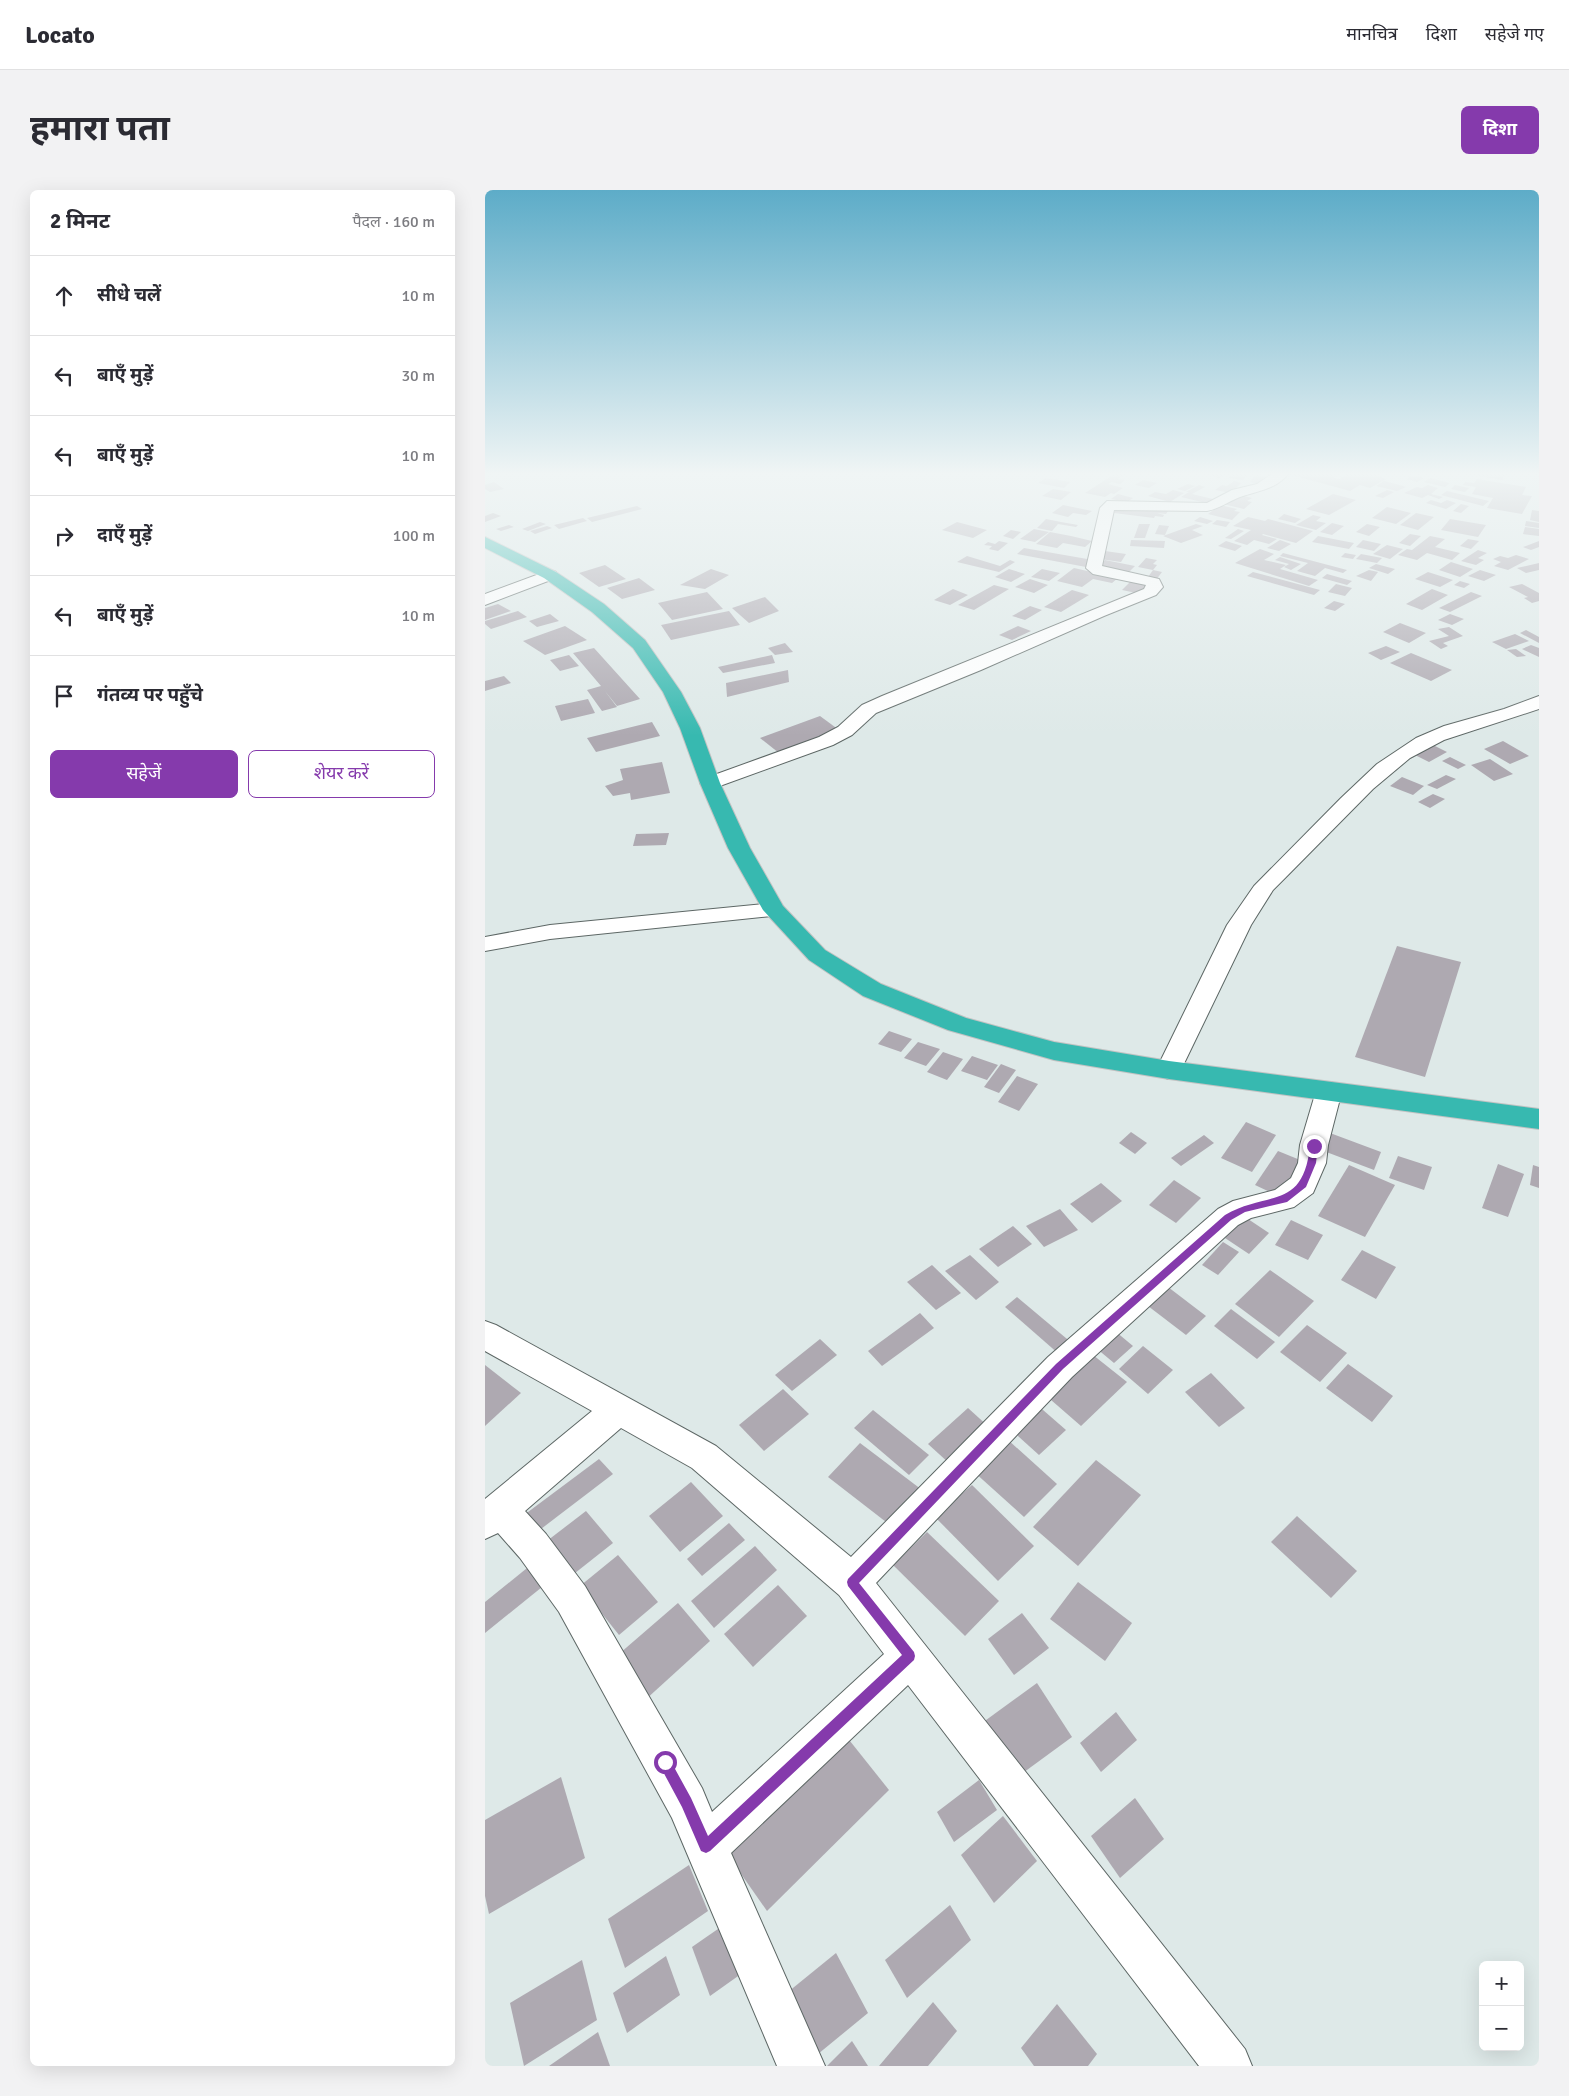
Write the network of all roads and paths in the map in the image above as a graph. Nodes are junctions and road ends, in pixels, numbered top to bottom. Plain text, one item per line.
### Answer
1 (522, 561) edge
2 (1096, 561) edge
3 (550, 575) junction
4 (485, 600) edge
5 (1539, 702) edge
6 (710, 783) junction
7 (774, 910) junction
8 (485, 944) edge
9 (1169, 1070) junction
10 (1329, 1091) junction
11 (1539, 1119) edge
12 (485, 1335) edge
13 (619, 1409) junction
14 (493, 1516) edge
15 (852, 1582) junction
16 (910, 1656) junction
17 (706, 1847) junction
18 (801, 2066) edge
19 (1228, 2066) edge

1 - 3 highway
2 - 6 street
3 - 4 street
3 - 6 highway
5 - 9 street
6 - 7 highway
7 - 8 street
7 - 9 highway
9 - 10 highway
10 - 11 highway
10 - 15 street
12 - 13 street
13 - 14 street
13 - 15 street
14 - 17 street
15 - 16 street
16 - 17 street
16 - 19 street
17 - 18 street

